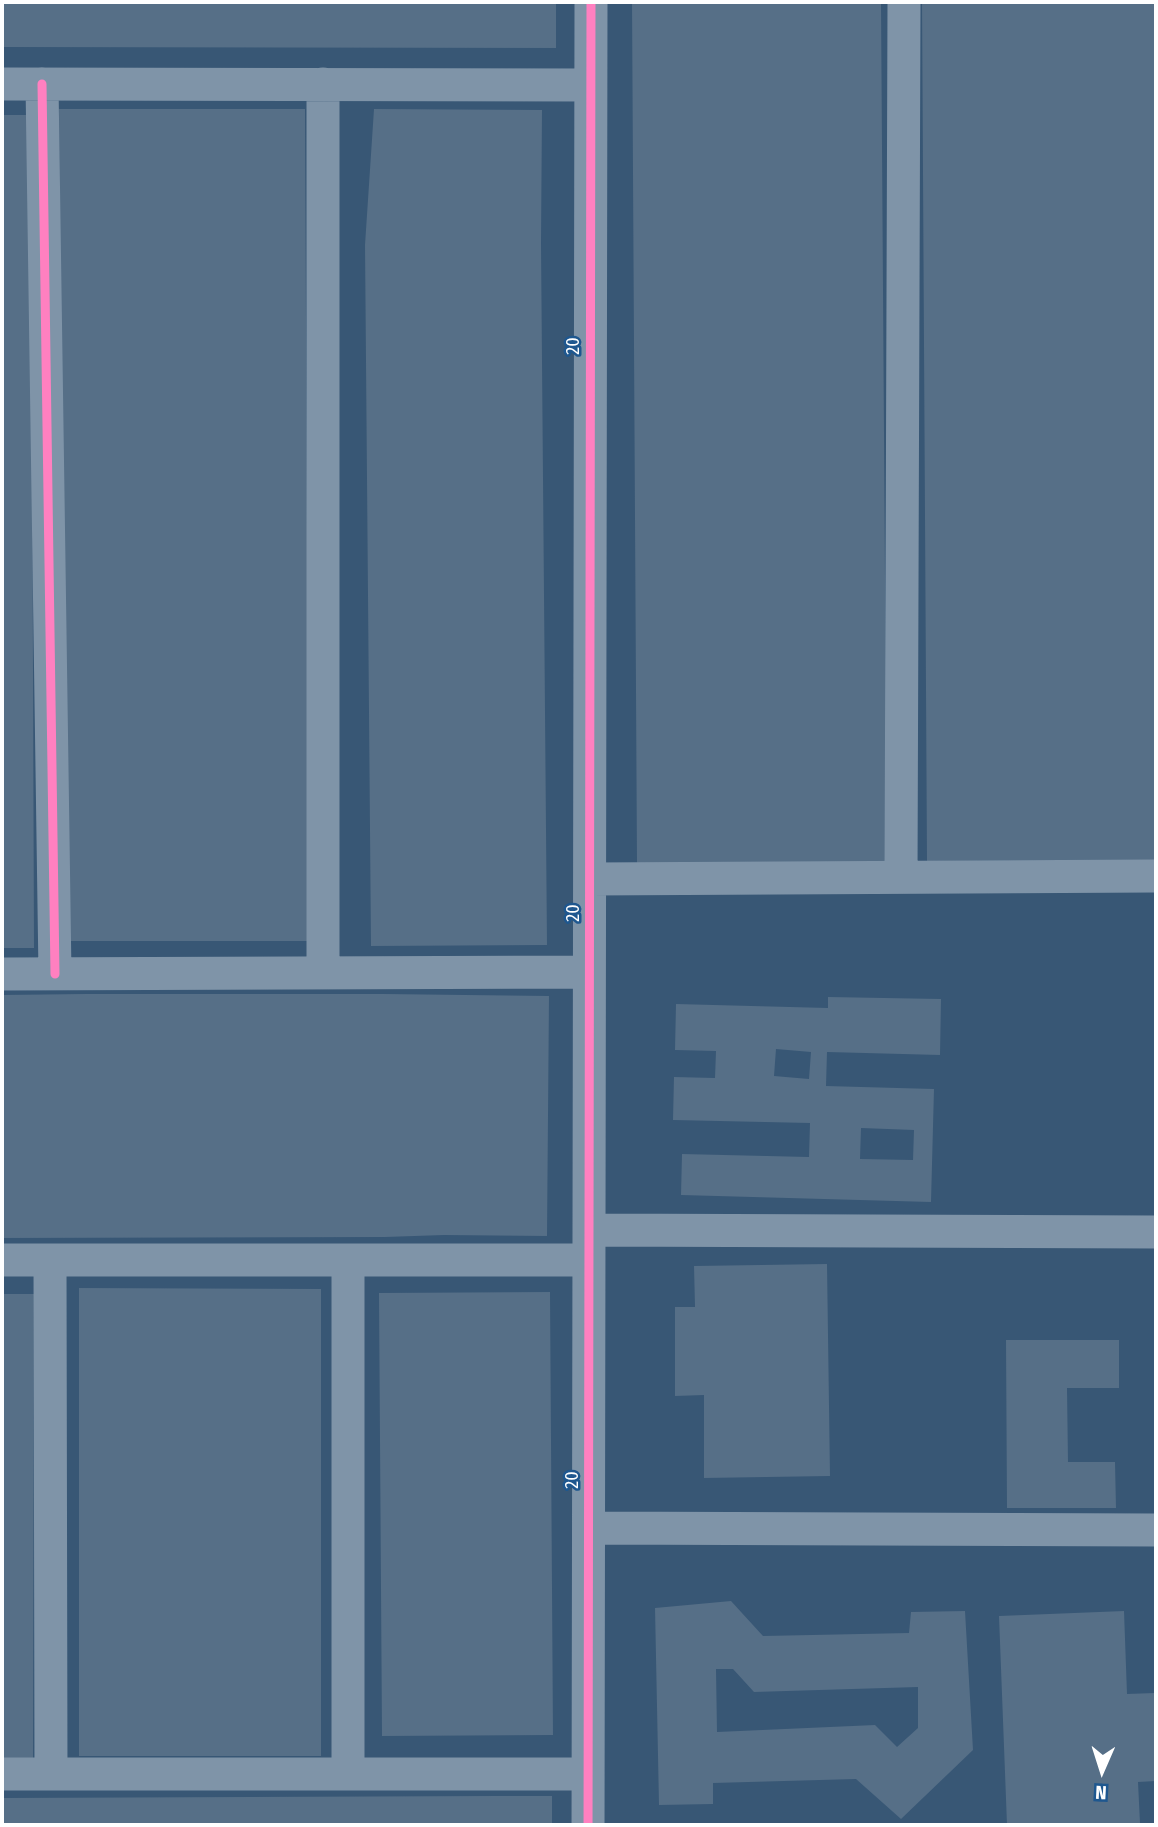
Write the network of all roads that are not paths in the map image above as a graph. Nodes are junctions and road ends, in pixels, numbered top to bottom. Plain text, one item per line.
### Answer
1 (591, 2) edge
2 (904, 2) edge
3 (2, 84) edge
4 (42, 84) junction
5 (323, 84) junction
6 (590, 85) junction
7 (1156, 876) edge
8 (901, 877) junction
9 (590, 879) junction
10 (589, 972) junction
11 (323, 973) junction
12 (2, 974) edge
13 (55, 974) junction
14 (1156, 1232) edge
15 (589, 1245) junction
16 (348, 1259) junction
17 (2, 1260) edge
18 (50, 1260) junction
19 (589, 1528) junction
20 (1156, 1530) edge
21 (2, 1774) edge
22 (51, 1774) junction
23 (348, 1774) junction
24 (587, 1774) junction
25 (587, 1825) edge

1 - 6 street, 20
2 - 8 street
3 - 4 street
4 - 5 street
4 - 13 street
5 - 6 street
5 - 11 street
6 - 9 street, 20
7 - 8 street
8 - 9 street
9 - 10 street, 20
10 - 11 street
10 - 15 street, 20
11 - 13 street
12 - 13 street
14 - 15 street
15 - 16 street
15 - 19 street, 20
16 - 18 street
16 - 23 street
17 - 18 street
18 - 22 street
19 - 20 street
19 - 24 street, 20
21 - 22 street
22 - 23 street
23 - 24 street
24 - 25 street, 20

